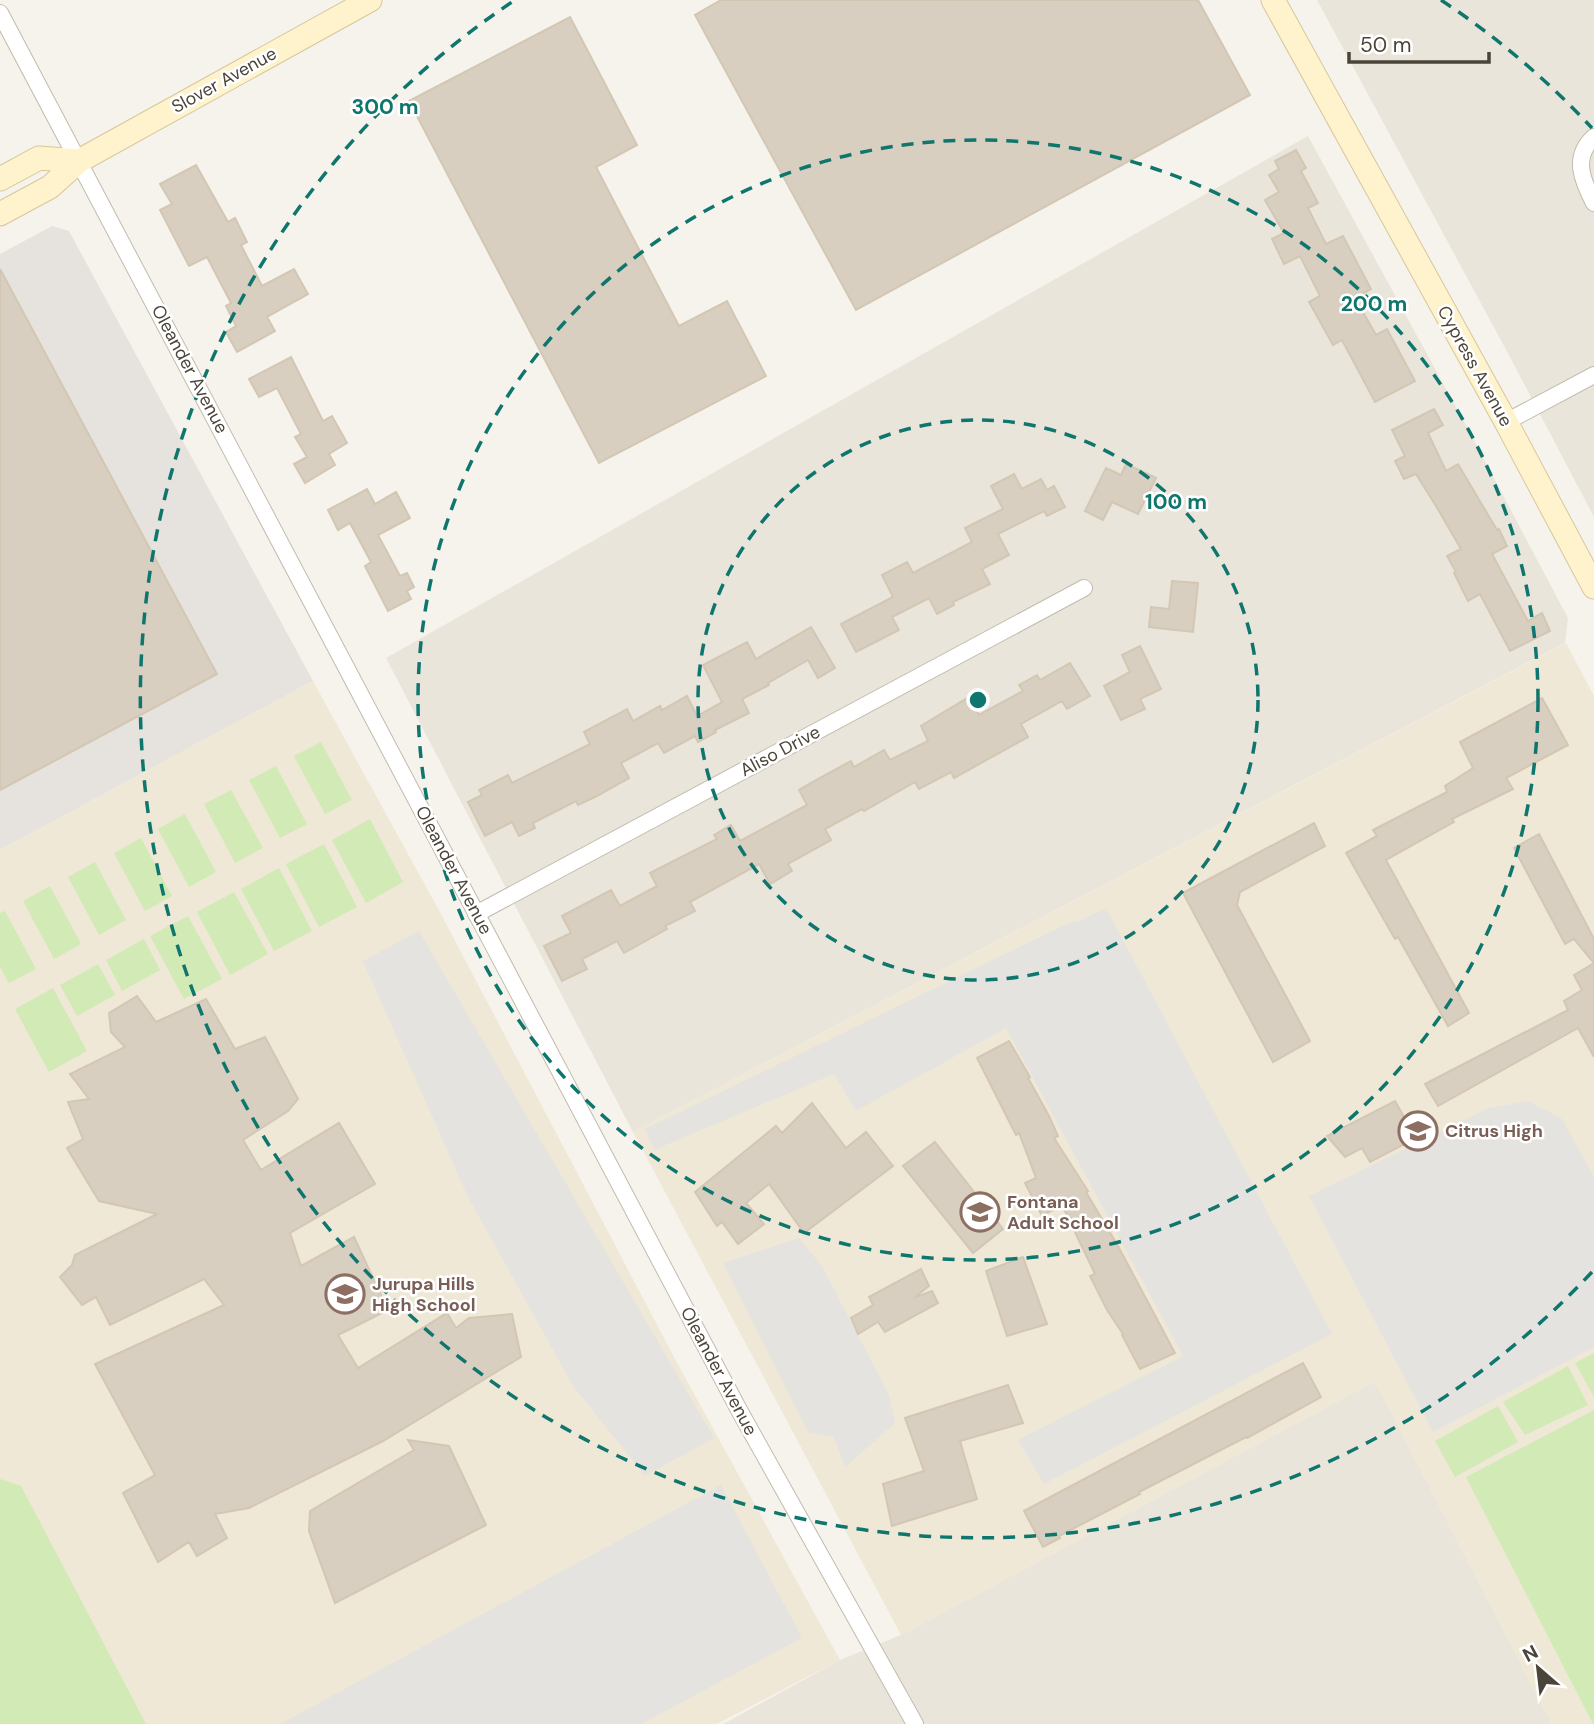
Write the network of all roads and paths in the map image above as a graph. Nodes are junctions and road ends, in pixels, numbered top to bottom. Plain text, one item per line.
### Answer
1 (370, 0) edge
2 (1272, 0) edge
3 (0, 13) edge
4 (1594, 137) edge
5 (79, 161) junction
6 (0, 178) edge
7 (1594, 203) edge
8 (0, 214) edge
9 (1594, 375) edge
10 (1506, 422) junction
11 (1594, 587) edge
12 (1084, 588) dead end
13 (476, 914) junction
14 (915, 1724) edge

1 - 5 street, Slover Avenue
2 - 10 street, Cypress Avenue
3 - 5 street, Oleander Avenue
4 - 7 street
5 - 6 street
5 - 8 street, Slover Avenue
5 - 13 street, Oleander Avenue
9 - 10 street
10 - 11 street, Cypress Avenue
12 - 13 street, Aliso Drive
13 - 14 street, Oleander Avenue

